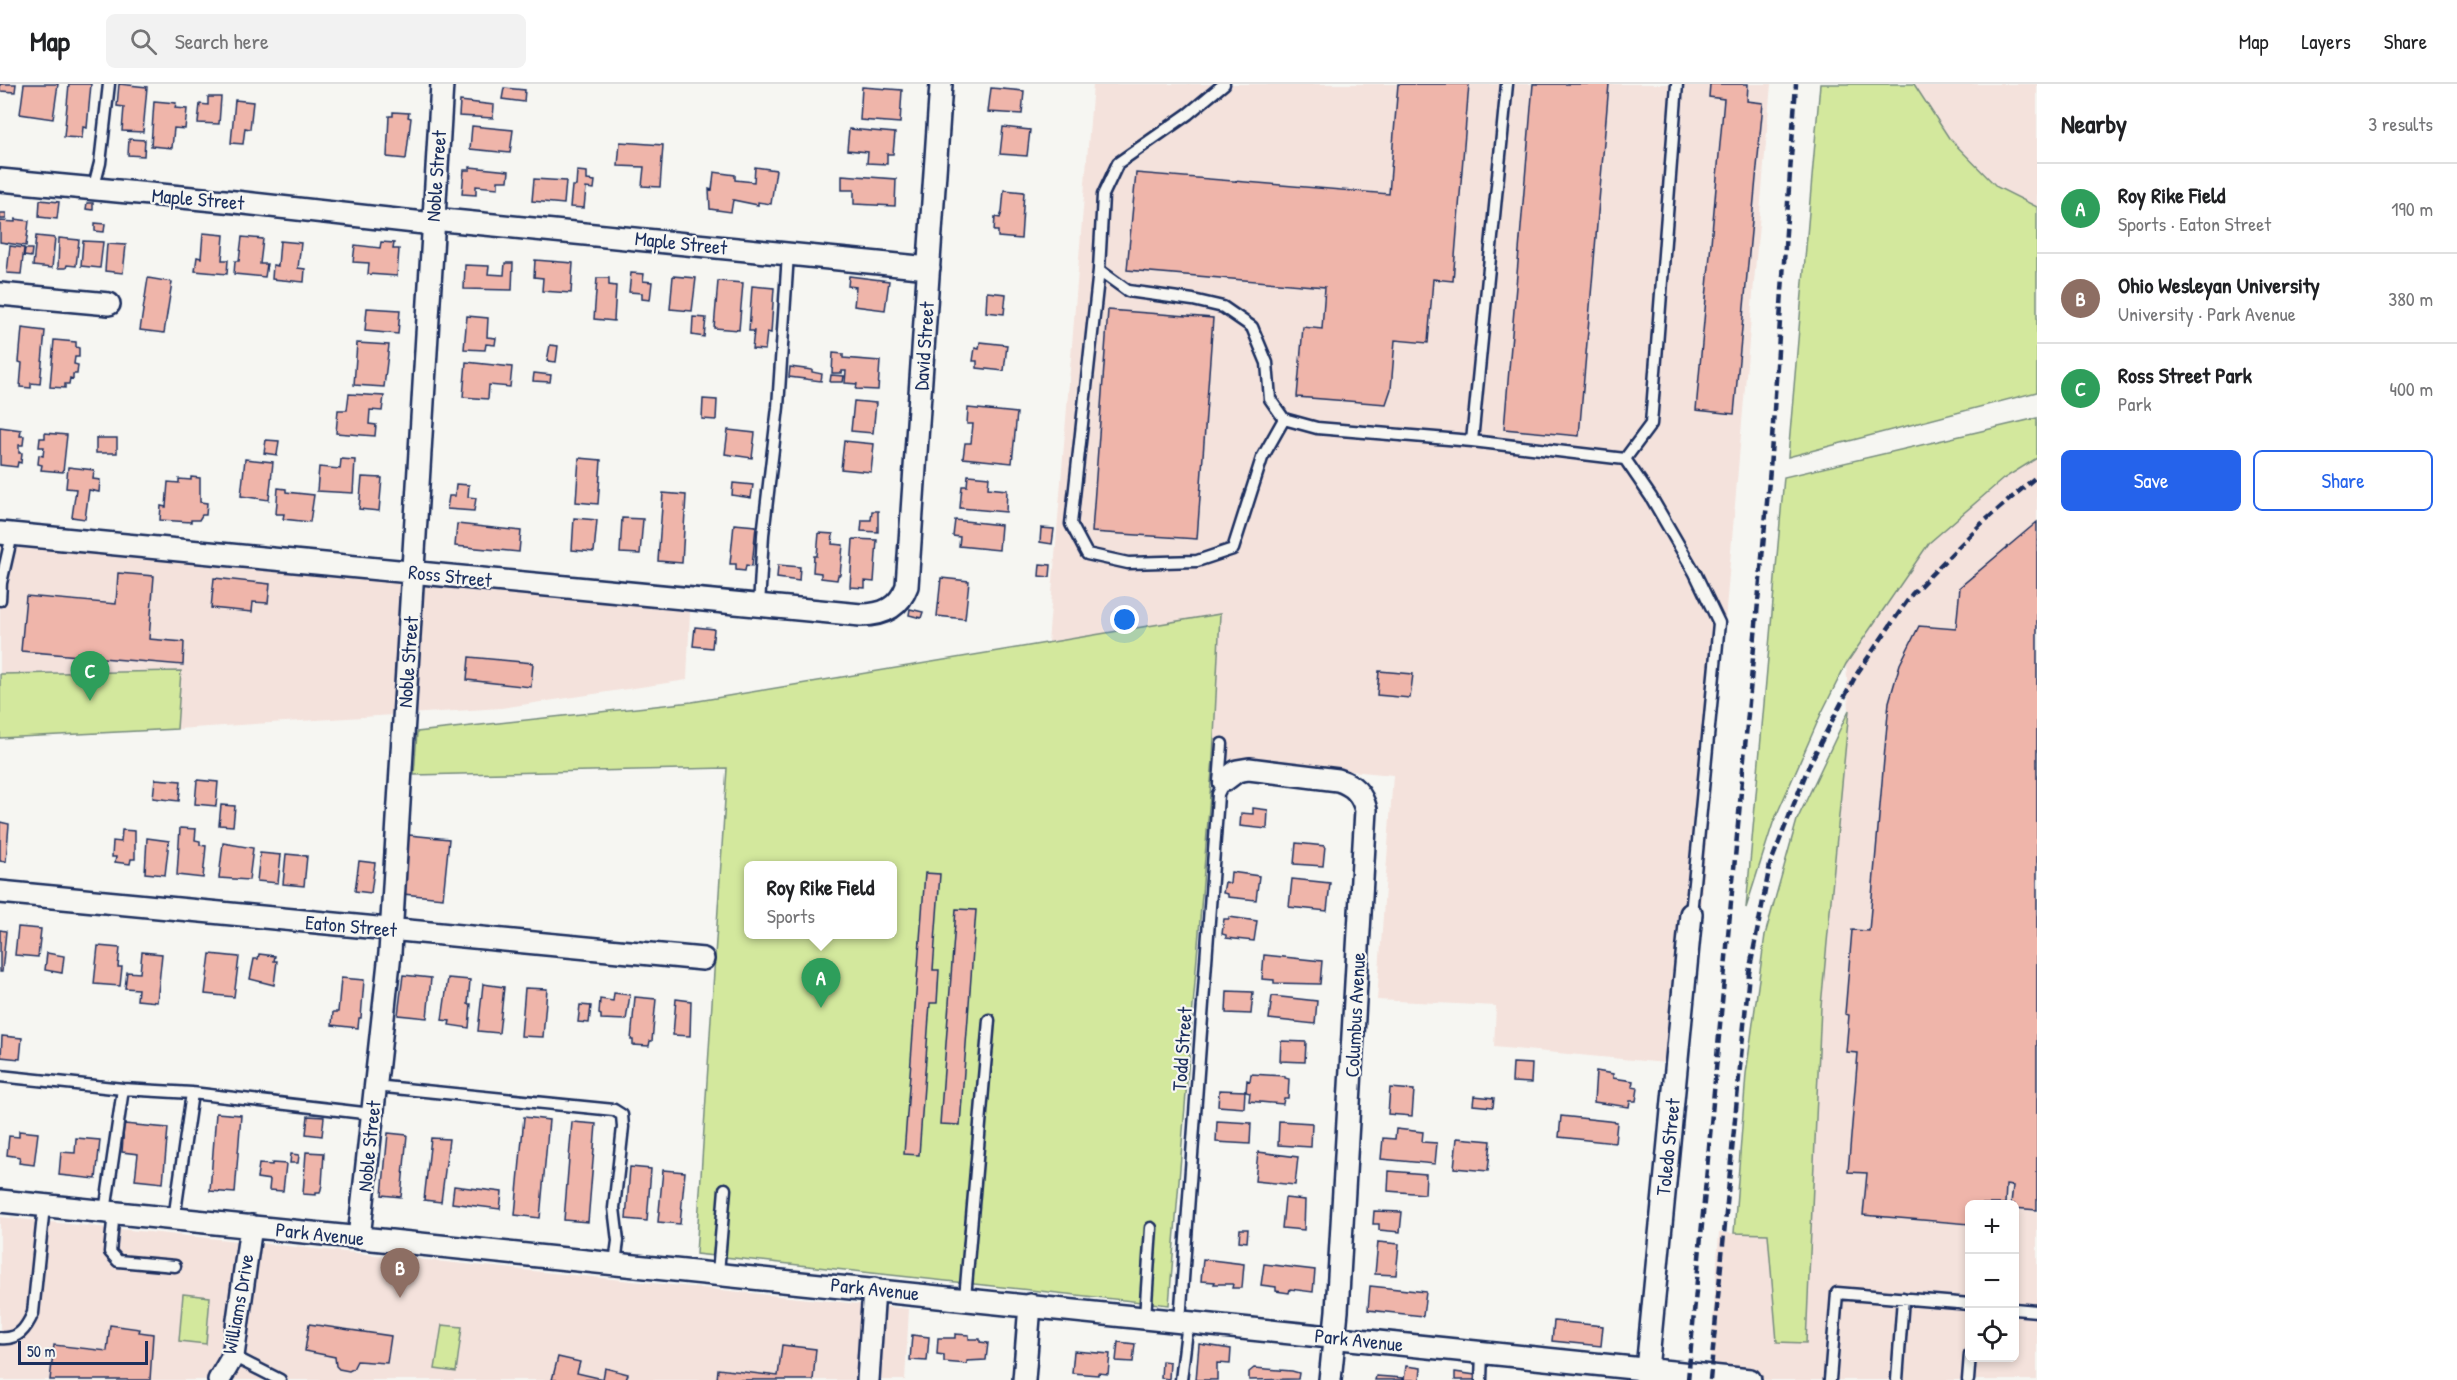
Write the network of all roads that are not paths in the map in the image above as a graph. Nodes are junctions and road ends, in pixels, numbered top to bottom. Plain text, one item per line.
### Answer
1 (109, 84) edge
2 (441, 84) edge
3 (941, 84) edge
4 (1224, 84) edge
5 (1507, 84) edge
6 (1677, 84) edge
7 (0, 180) edge
8 (93, 190) junction
9 (433, 221) junction
10 (788, 254) junction
11 (929, 268) junction
12 (1099, 270) junction
13 (0, 294) edge
14 (109, 304) dead end
15 (1284, 418) junction
16 (1472, 441) junction
17 (1625, 459) junction
18 (6, 534) edge
19 (414, 572) junction
20 (0, 600) edge
21 (896, 604) joint
22 (759, 606) junction
23 (1222, 744) dead end
24 (1222, 787) junction
25 (0, 892) edge
26 (1691, 914) joint
27 (390, 929) junction
28 (703, 959) dead end
29 (989, 1020) dead end
30 (0, 1076) edge
31 (375, 1086) junction
32 (123, 1089) junction
33 (192, 1093) junction
34 (372, 1114) junction
35 (725, 1189) dead end
36 (0, 1201) edge
37 (44, 1206) junction
38 (109, 1212) junction
39 (174, 1219) junction
40 (251, 1226) junction
41 (1151, 1228) dead end
42 (359, 1238) junction
43 (615, 1263) junction
44 (175, 1266) dead end
45 (718, 1273) junction
46 (874, 1289) junction
47 (965, 1298) junction
48 (1903, 1298) junction
49 (1965, 1304) edge
50 (1030, 1305) junction
51 (2019, 1309) edge
52 (2037, 1311) edge
53 (1145, 1318) junction
54 (1184, 1322) junction
55 (1333, 1337) junction
56 (0, 1338) edge
57 (1482, 1353) junction
58 (233, 1356) junction
59 (1969, 1362) edge
60 (1646, 1375) edge
61 (219, 1380) edge
62 (279, 1380) edge
63 (868, 1380) edge
64 (1024, 1380) edge
65 (1181, 1380) edge
66 (1330, 1380) edge
67 (1480, 1380) edge
68 (1750, 1380) edge
69 (1830, 1380) edge
70 (1897, 1380) edge
71 (1968, 1380) edge

1 - 8 lane
2 - 9 street, Noble Street
3 - 11 street, David Street
4 - 12 lane
5 - 16 lane
6 - 17 lane
7 - 8 street, Maple Street
8 - 9 street, Maple Street
9 - 10 street, Maple Street
9 - 19 street, Noble Street
10 - 11 street, Maple Street
10 - 22 lane
11 - 21 street, David Street
12 - 15 lane
12 - 15 lane
13 - 14 street
15 - 16 lane
16 - 17 lane
17 - 26 lane
18 - 19 street, Ross Street
18 - 20 lane
19 - 22 street, Ross Street
19 - 27 street, Noble Street
21 - 22 street, Ross Street
23 - 24 lane, Todd Street
24 - 54 lane, Todd Street
24 - 55 street, Columbus Avenue
25 - 27 street, Eaton Street
26 - 60 street, Toledo Street
27 - 28 street, Eaton Street
27 - 31 street, Noble Street
29 - 47 lane
30 - 32 lane
31 - 34 street, Noble Street
31 - 43 lane
32 - 33 lane
32 - 38 lane
33 - 34 lane
33 - 39 lane
34 - 42 street, Noble Street
35 - 45 lane
36 - 37 street, Park Avenue
37 - 38 street, Park Avenue
37 - 56 lane
38 - 39 street, Park Avenue
38 - 44 lane
39 - 40 street, Park Avenue
40 - 42 street, Park Avenue
40 - 58 street, Williams Drive
41 - 53 lane
42 - 43 street, Park Avenue
43 - 45 street, Park Avenue
45 - 46 street, Park Avenue
46 - 47 street, Park Avenue
46 - 63 street
47 - 50 street, Park Avenue
48 - 49 lane
48 - 69 lane
48 - 70 lane
50 - 53 street, Park Avenue
50 - 64 street
51 - 52 lane
53 - 54 street, Park Avenue
54 - 55 street, Park Avenue
54 - 65 lane, Todd Street
55 - 57 street, Park Avenue
55 - 66 street, Columbus Avenue
57 - 60 street, Park Avenue
57 - 67 lane
58 - 61 street, Williams Drive
58 - 62 lane
59 - 71 lane
60 - 68 street, Park Avenue

